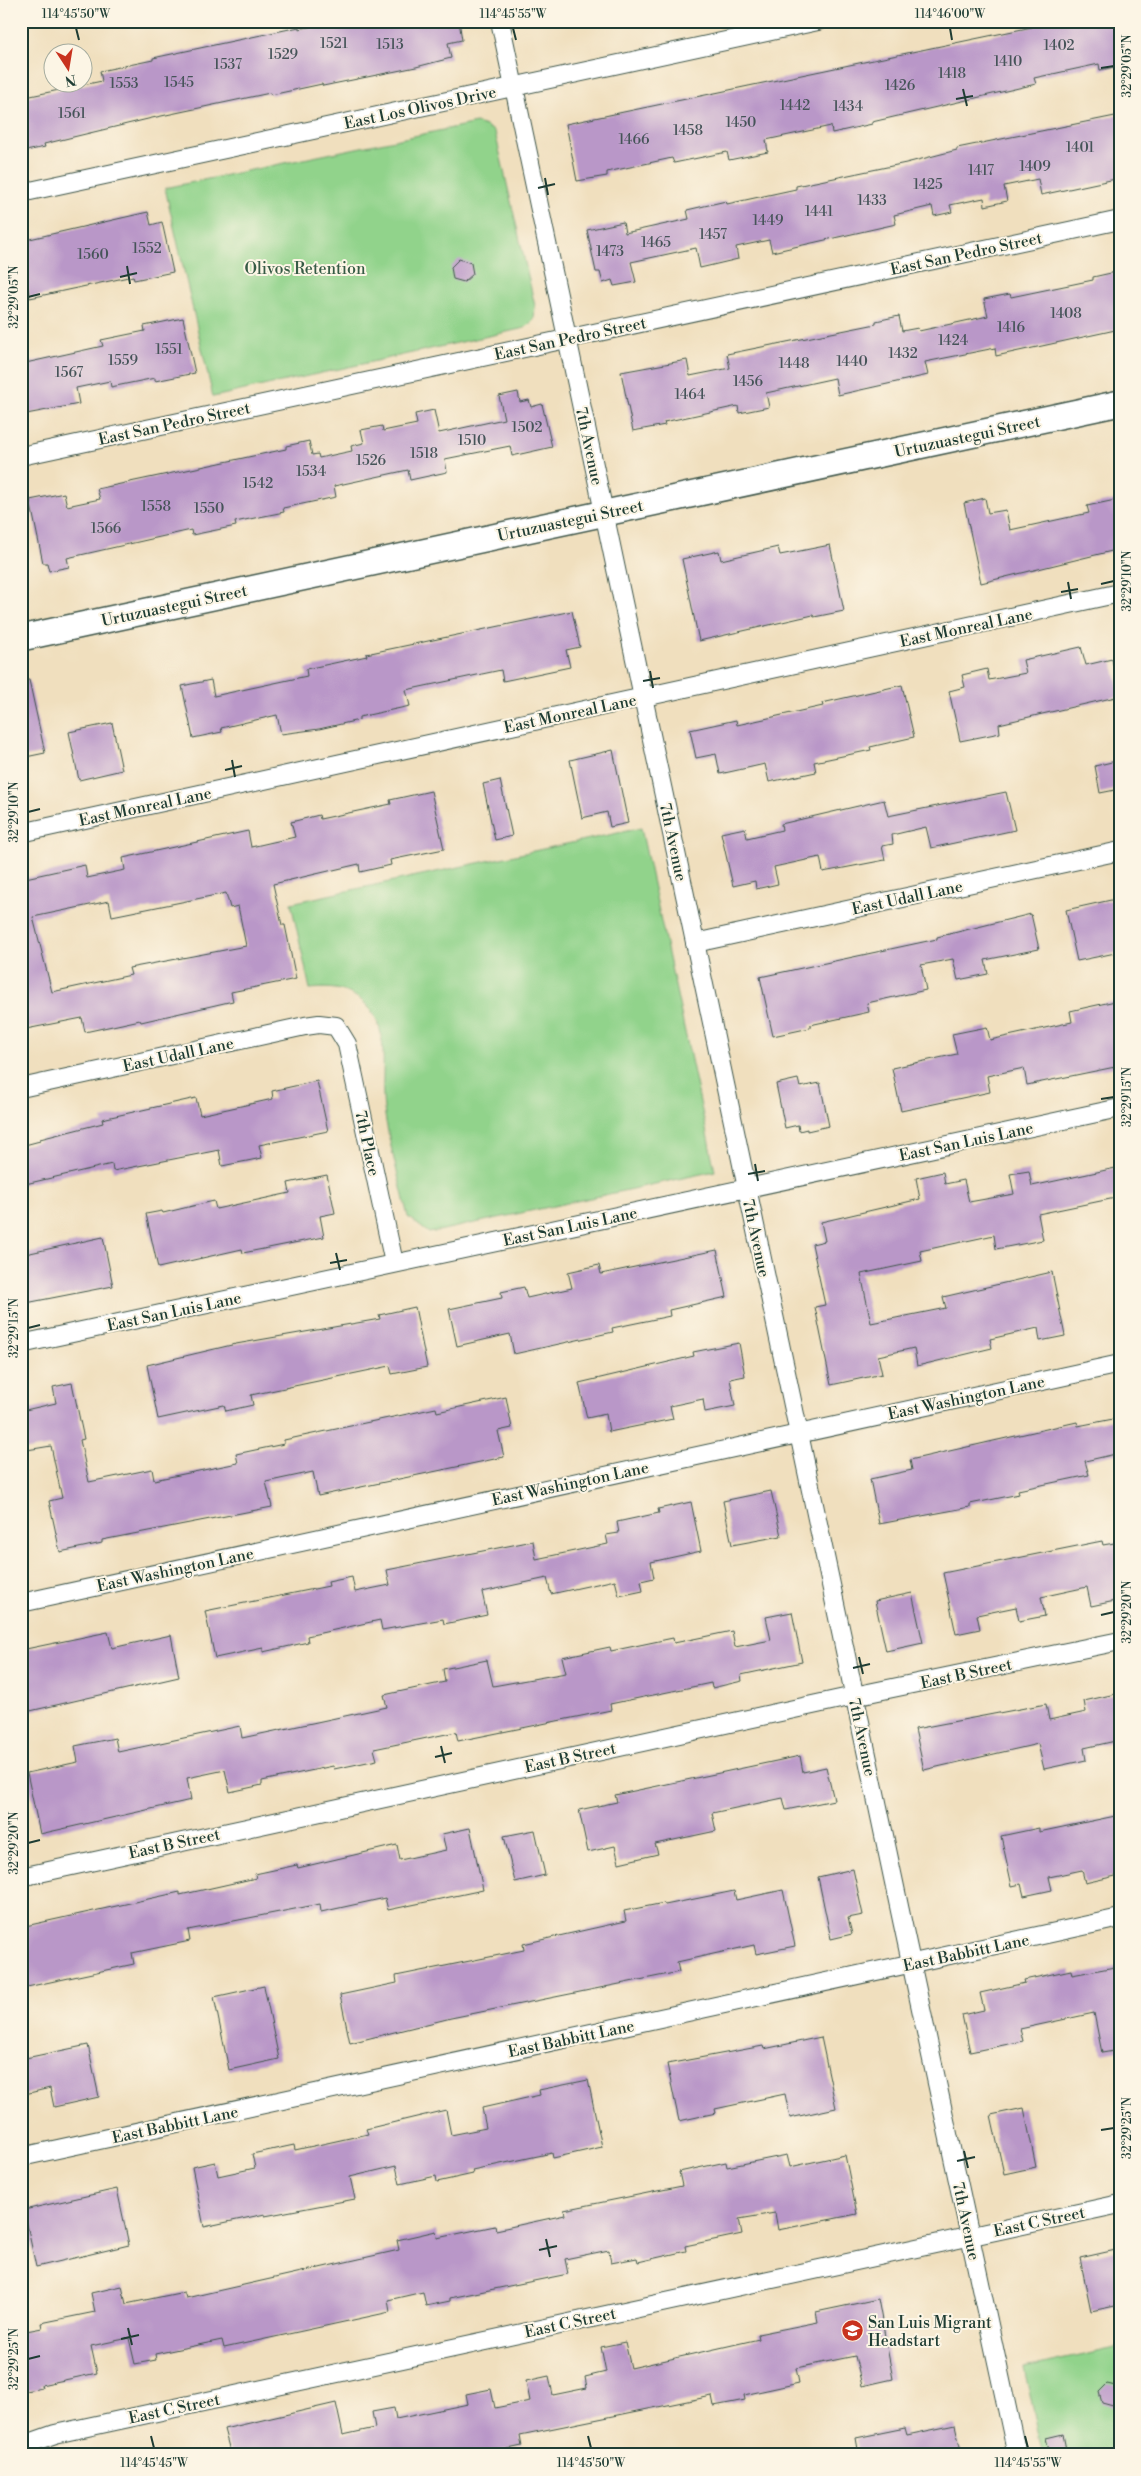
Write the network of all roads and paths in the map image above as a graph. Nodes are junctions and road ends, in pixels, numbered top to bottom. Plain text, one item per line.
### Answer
1 (500, 21) edge
2 (818, 21) edge
3 (514, 87) junction
4 (21, 193) edge
5 (1120, 220) edge
6 (568, 339) junction
7 (1120, 403) edge
8 (21, 456) edge
9 (605, 513) junction
10 (1120, 593) edge
11 (21, 638) edge
12 (643, 697) junction
13 (21, 833) edge
14 (1120, 851) edge
15 (695, 942) junction
16 (336, 1026) joint
17 (21, 1088) edge
18 (1120, 1108) edge
19 (747, 1188) junction
20 (394, 1263) junction
21 (21, 1344) edge
22 (1120, 1364) edge
23 (799, 1433) junction
24 (21, 1602) edge
25 (1120, 1641) edge
26 (854, 1696) junction
27 (21, 1877) edge
28 (1120, 1918) edge
29 (911, 1964) junction
30 (21, 2157) edge
31 (1120, 2204) edge
32 (971, 2235) junction
33 (21, 2446) edge
34 (1017, 2455) edge

1 - 3 street, 7th Avenue
2 - 3 street, East Los Olivos Drive
3 - 4 street, East Los Olivos Drive
3 - 6 street, 7th Avenue
5 - 6 street, East San Pedro Street
6 - 8 street, East San Pedro Street
6 - 9 street, 7th Avenue
7 - 9 main road, Urtuzuastegui Street
9 - 11 main road, Urtuzuastegui Street
9 - 12 street, 7th Avenue
10 - 12 street, East Monreal Lane
12 - 13 street, East Monreal Lane
12 - 15 street, 7th Avenue
14 - 15 street, East Udall Lane
15 - 19 street, 7th Avenue
16 - 17 street, East Udall Lane
16 - 20 street, 7th Place
18 - 19 street, East San Luis Lane
19 - 20 street, East San Luis Lane
19 - 23 street, 7th Avenue
20 - 21 street, East San Luis Lane
22 - 23 street, East Washington Lane
23 - 24 street, East Washington Lane
23 - 26 street, 7th Avenue
25 - 26 street, East B Street
26 - 27 street, East B Street
26 - 29 street, 7th Avenue
28 - 29 street, East Babbitt Lane
29 - 30 street, East Babbitt Lane
29 - 32 street, 7th Avenue
31 - 32 street, East C Street
32 - 33 street, East C Street
32 - 34 street, 7th Avenue

